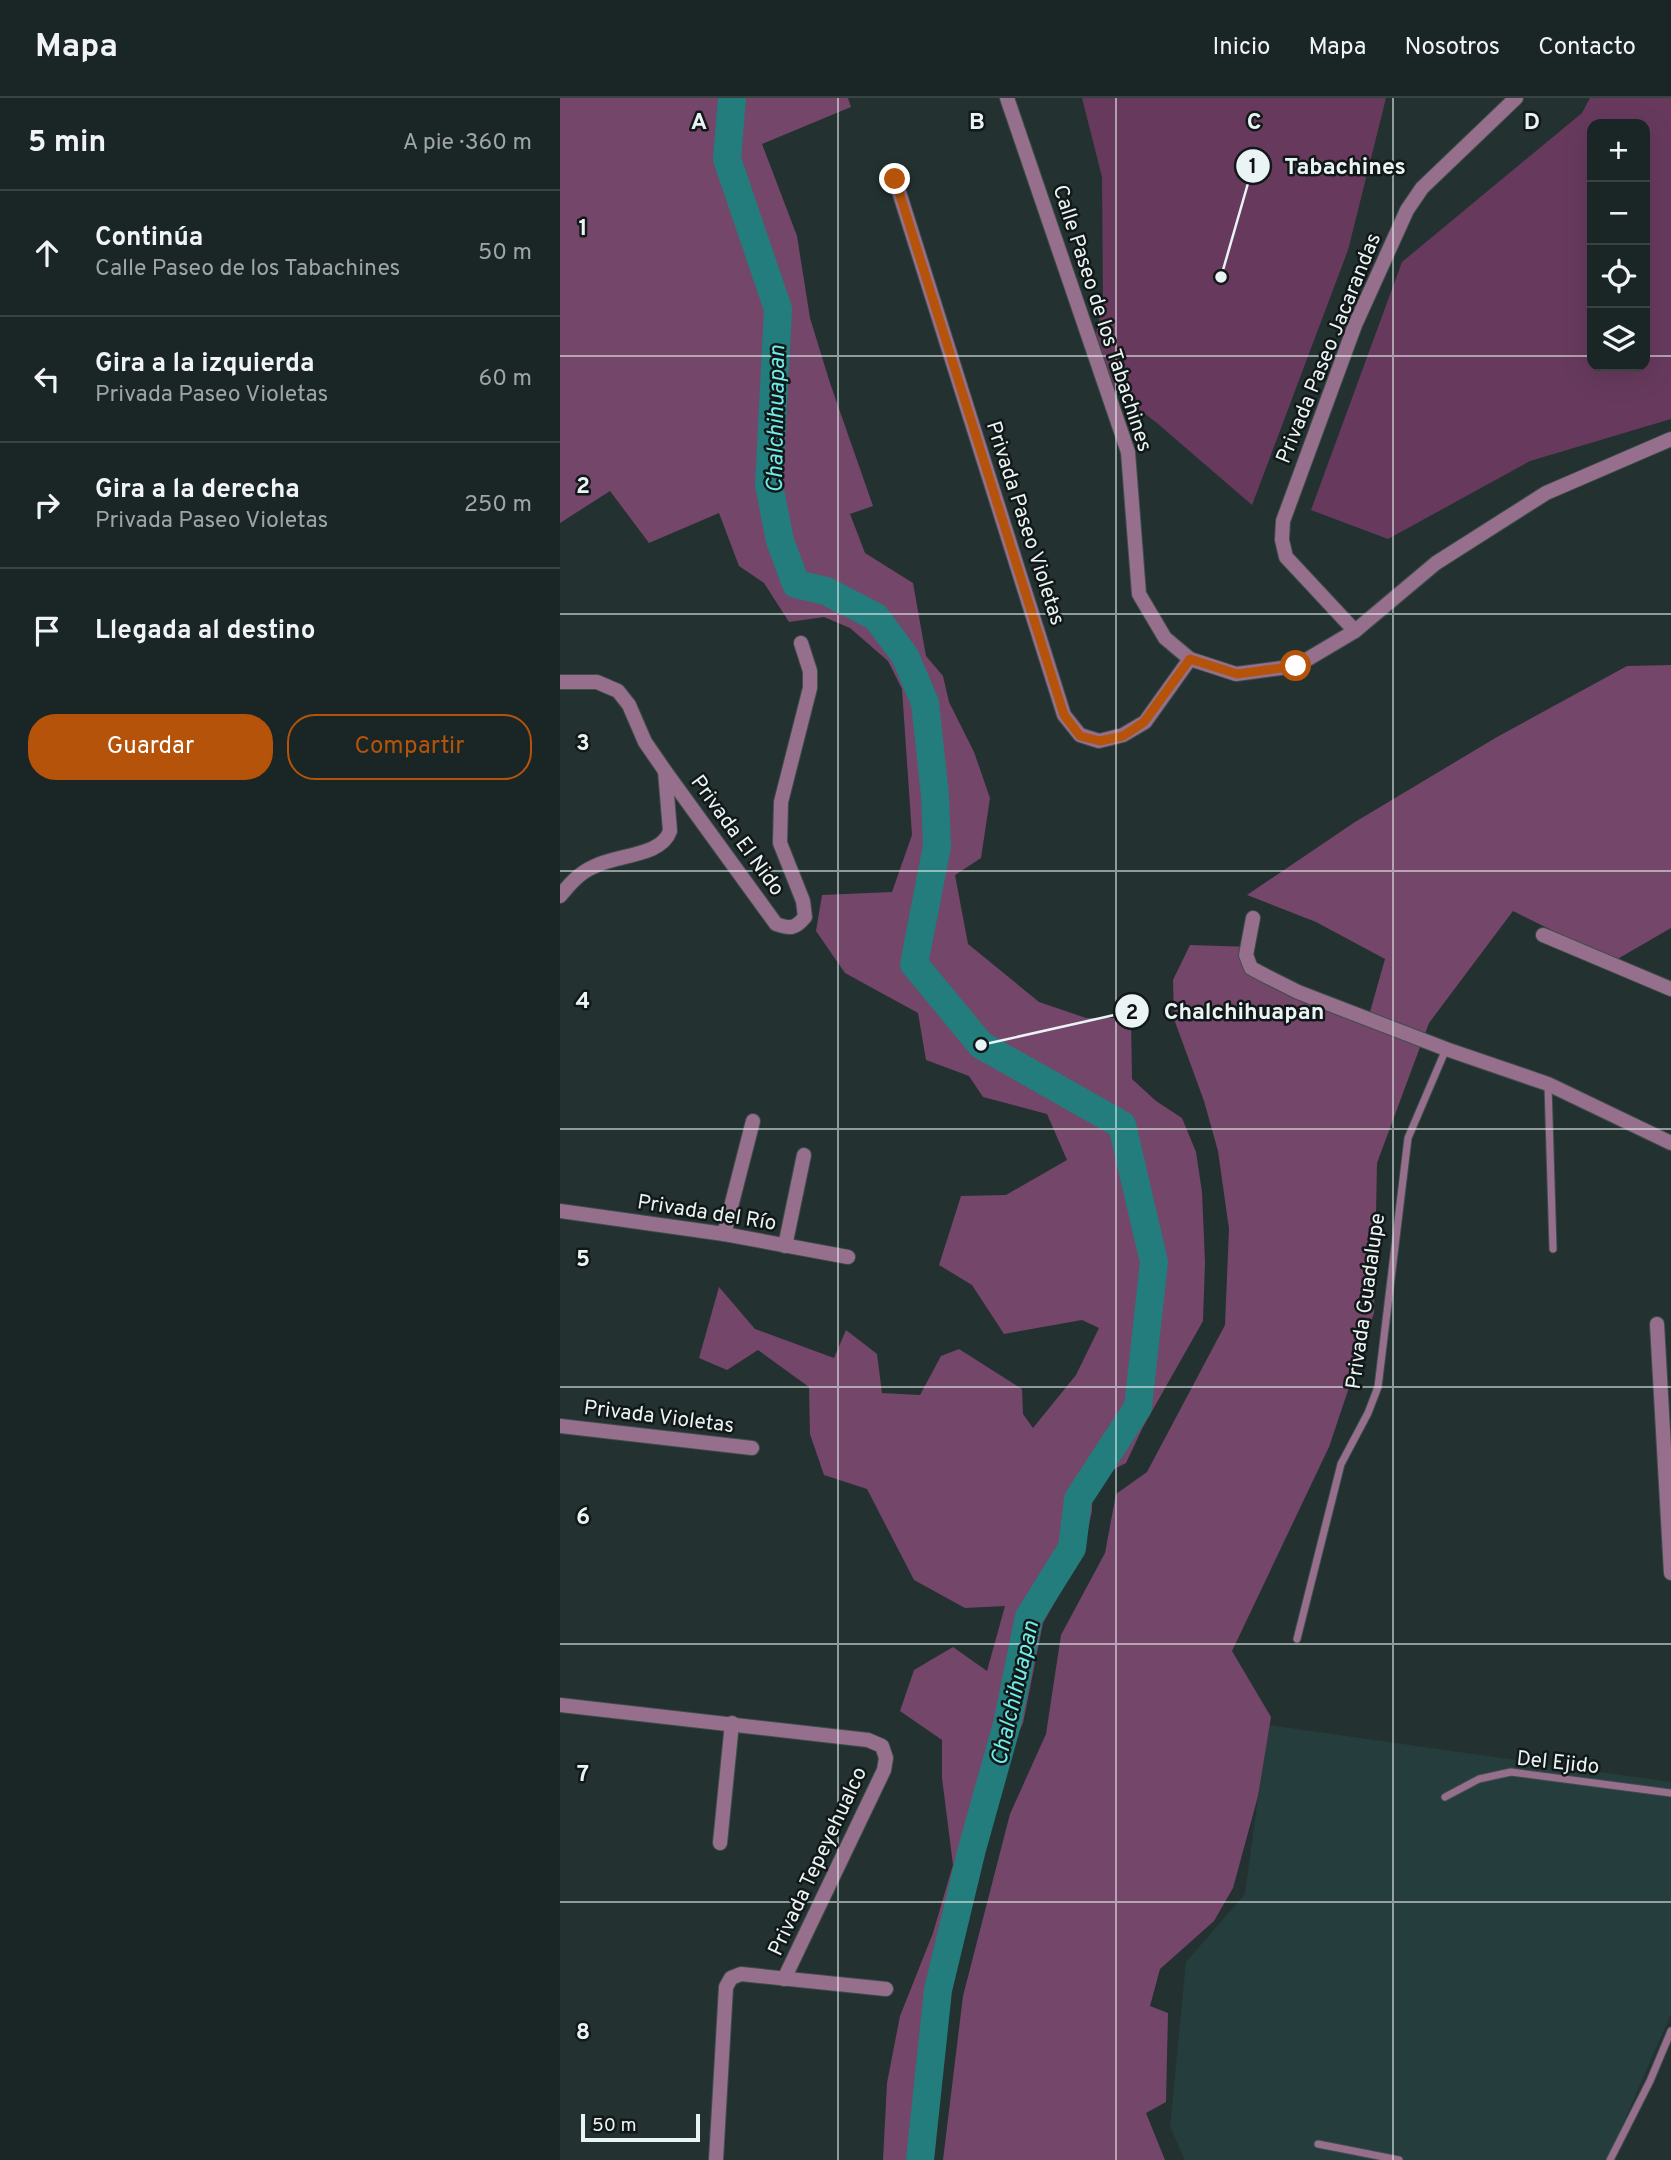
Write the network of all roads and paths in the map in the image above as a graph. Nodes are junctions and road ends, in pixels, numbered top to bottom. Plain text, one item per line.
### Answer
1 (1007, 98) edge
2 (1516, 98) edge
3 (895, 179) dead end
4 (1671, 439) edge
5 (1355, 631) junction
6 (801, 643) dead end
7 (1190, 659) junction
8 (560, 681) edge
9 (665, 771) junction
10 (560, 896) edge
11 (1253, 918) dead end
12 (1543, 935) dead end
13 (1671, 989) edge
14 (1446, 1049) junction
15 (1548, 1084) junction
16 (753, 1121) dead end
17 (1671, 1143) edge
18 (804, 1155) dead end
19 (560, 1211) edge
20 (724, 1234) junction
21 (785, 1246) junction
22 (1553, 1249) dead end
23 (848, 1257) dead end
24 (1657, 1324) dead end
25 (560, 1426) edge
26 (752, 1448) dead end
27 (1671, 1573) edge
28 (1297, 1639) dead end
29 (560, 1705) edge
30 (732, 1723) junction
31 (1671, 1793) edge
32 (1445, 1797) dead end
33 (720, 1843) dead end
34 (784, 1979) junction
35 (886, 1989) dead end
36 (1671, 2031) edge
37 (1318, 2144) dead end
38 (716, 2160) edge
39 (1399, 2160) edge
40 (1610, 2160) edge

1 - 7 street, Calle Paseo de los Tabachines
2 - 5 street, Privada Paseo Jacarandas
3 - 7 street, Privada Paseo Violetas
4 - 5 street, Calle Paseo de los Tabachines
5 - 7 street, Calle Paseo de los Tabachines
6 - 9 street, Privada El Nido
8 - 9 street
9 - 10 street, Privada El Nido
11 - 14 street
12 - 13 street
14 - 15 street
14 - 28 lane, Privada Guadalupe
15 - 17 street
15 - 22 lane
16 - 20 street
18 - 21 street
19 - 20 street, Privada del Río
20 - 21 street, Privada del Río
21 - 23 street, Privada del Río
24 - 27 street
25 - 26 street, Privada Violetas
29 - 30 street, Privada Tepeyehualco
30 - 33 street
30 - 34 street, Privada Tepeyehualco
31 - 32 lane, Del Ejido
34 - 35 street
34 - 38 street
36 - 40 lane
37 - 39 lane

